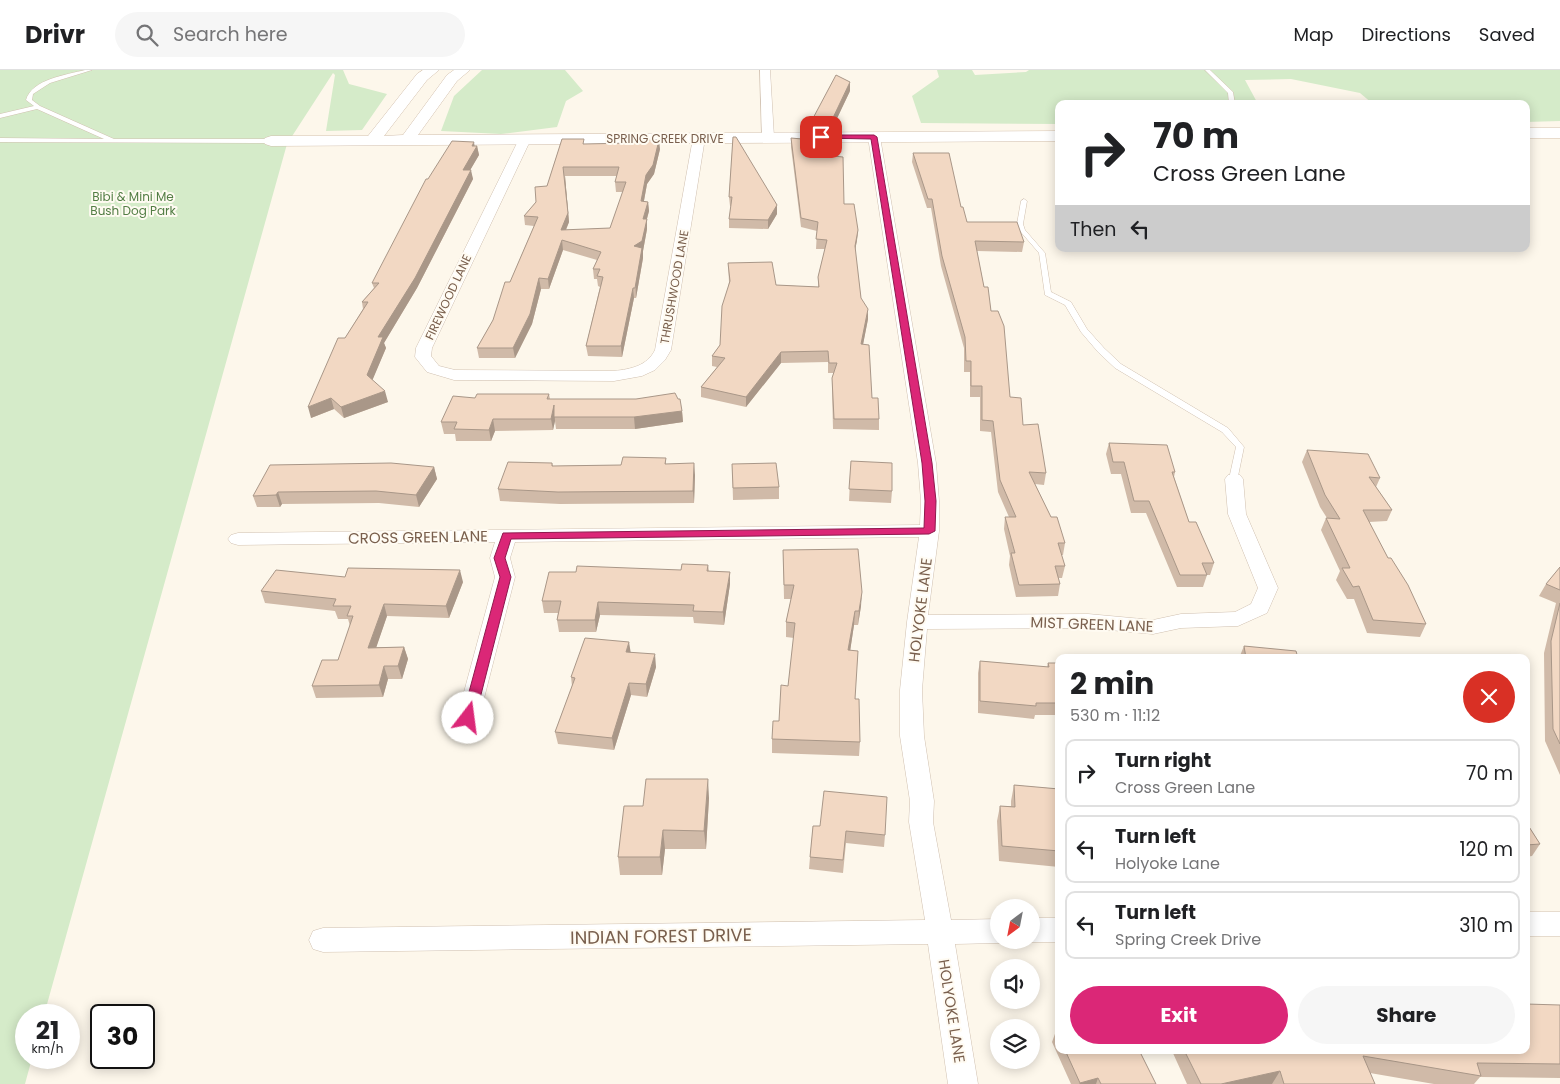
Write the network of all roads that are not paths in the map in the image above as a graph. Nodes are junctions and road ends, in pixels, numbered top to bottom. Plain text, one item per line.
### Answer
1 (90, 70) edge
2 (432, 70) edge
3 (463, 70) edge
4 (765, 70) edge
5 (1207, 70) edge
6 (1232, 100) edge
7 (38, 107) junction
8 (0, 116) edge
9 (1530, 133) edge
10 (1560, 133) edge
11 (1055, 136) edge
12 (768, 137) junction
13 (874, 137) junction
14 (699, 138) junction
15 (408, 139) junction
16 (525, 139) junction
17 (0, 140) edge
18 (271, 140) joint
19 (373, 140) junction
20 (115, 141) junction
21 (1024, 201) dead end
22 (526, 376) joint
23 (1234, 478) joint
24 (929, 531) junction
25 (507, 536) junction
26 (238, 540) dead end
27 (917, 622) junction
28 (468, 718) dead end
29 (1530, 924) edge
30 (1560, 924) edge
31 (1040, 930) edge
32 (1055, 930) edge
33 (990, 931) edge
34 (940, 932) junction
35 (323, 940) dead end
36 (963, 1084) edge

1 - 7 lane
2 - 19 street
3 - 15 street
4 - 12 street
5 - 6 lane
7 - 8 lane
7 - 20 lane
9 - 10 street
11 - 13 street, SPRING CREEK DRIVE
12 - 13 street, SPRING CREEK DRIVE
12 - 14 street, SPRING CREEK DRIVE
13 - 24 street, HOLYOKE LANE
14 - 16 street, SPRING CREEK DRIVE
14 - 22 street, THRUSHWOOD LANE
15 - 16 street, SPRING CREEK DRIVE
15 - 19 street, SPRING CREEK DRIVE
16 - 22 street, FIREWOOD LANE
17 - 20 lane
18 - 19 street, SPRING CREEK DRIVE
18 - 20 lane
21 - 23 lane
23 - 27 street, MIST GREEN LANE
24 - 25 street, CROSS GREEN LANE
24 - 27 street, HOLYOKE LANE
25 - 26 street, CROSS GREEN LANE
25 - 28 street
27 - 34 street, HOLYOKE LANE
29 - 30 street
31 - 32 street
33 - 34 street, INDIAN FOREST DRIVE
34 - 35 street, INDIAN FOREST DRIVE
34 - 36 street, HOLYOKE LANE

